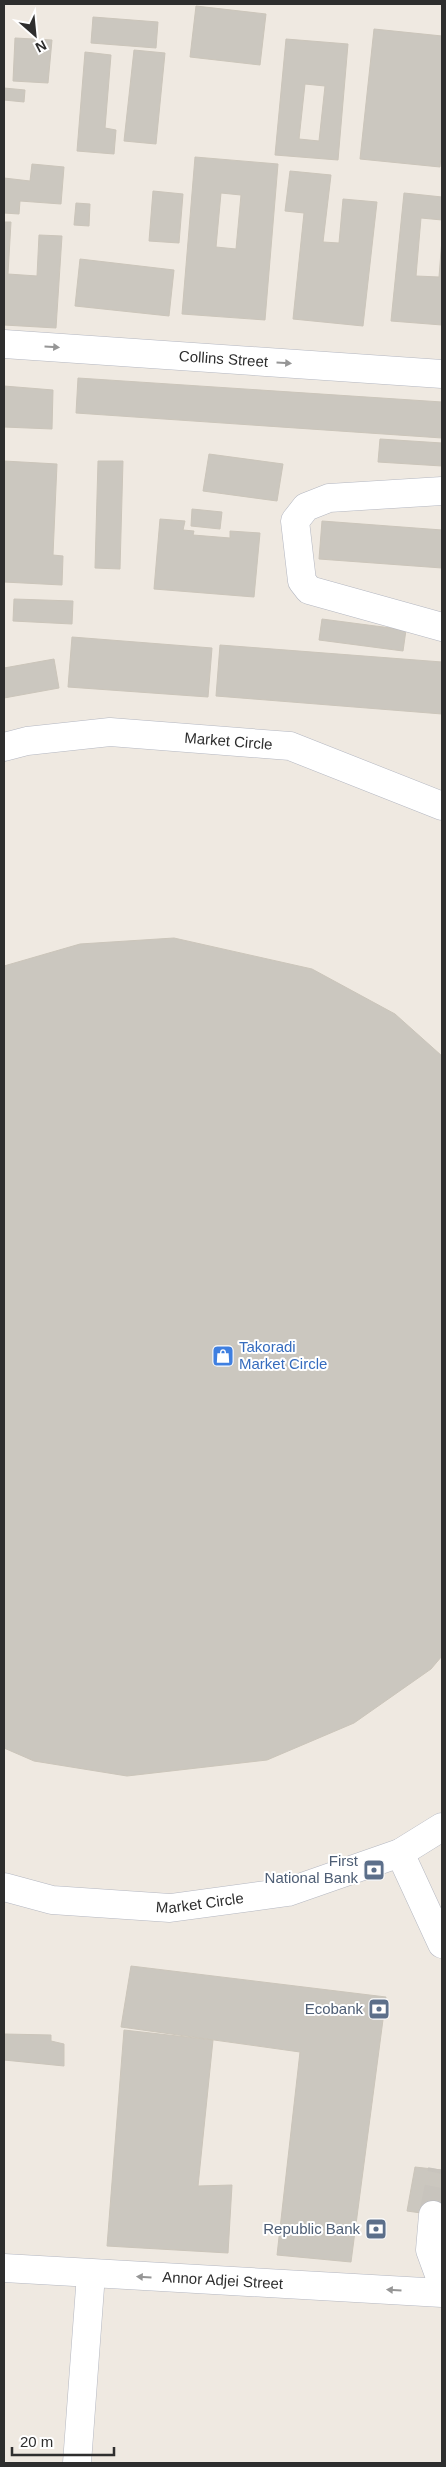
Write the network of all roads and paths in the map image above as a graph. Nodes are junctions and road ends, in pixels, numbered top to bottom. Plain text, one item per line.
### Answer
1 (4, 344) edge
2 (442, 374) edge
3 (442, 491) edge
4 (442, 627) edge
5 (4, 747) edge
6 (442, 806) edge
7 (442, 1827) edge
8 (400, 1853) junction
9 (4, 1887) edge
10 (442, 1944) edge
11 (433, 2215) tunnel mouth
12 (4, 2268) edge
13 (91, 2274) junction
14 (442, 2283) edge
15 (442, 2293) edge
16 (76, 2463) edge

1 -> 2 street, Collins Street
3 - 4 street
5 - 6 street, Market Circle
7 - 8 street, Market Circle
8 - 9 street, Market Circle
8 - 10 street
11 - 14 street
12 - 13 street, Annor Adjei Street
15 -> 13 street, Annor Adjei Street
13 - 16 street

